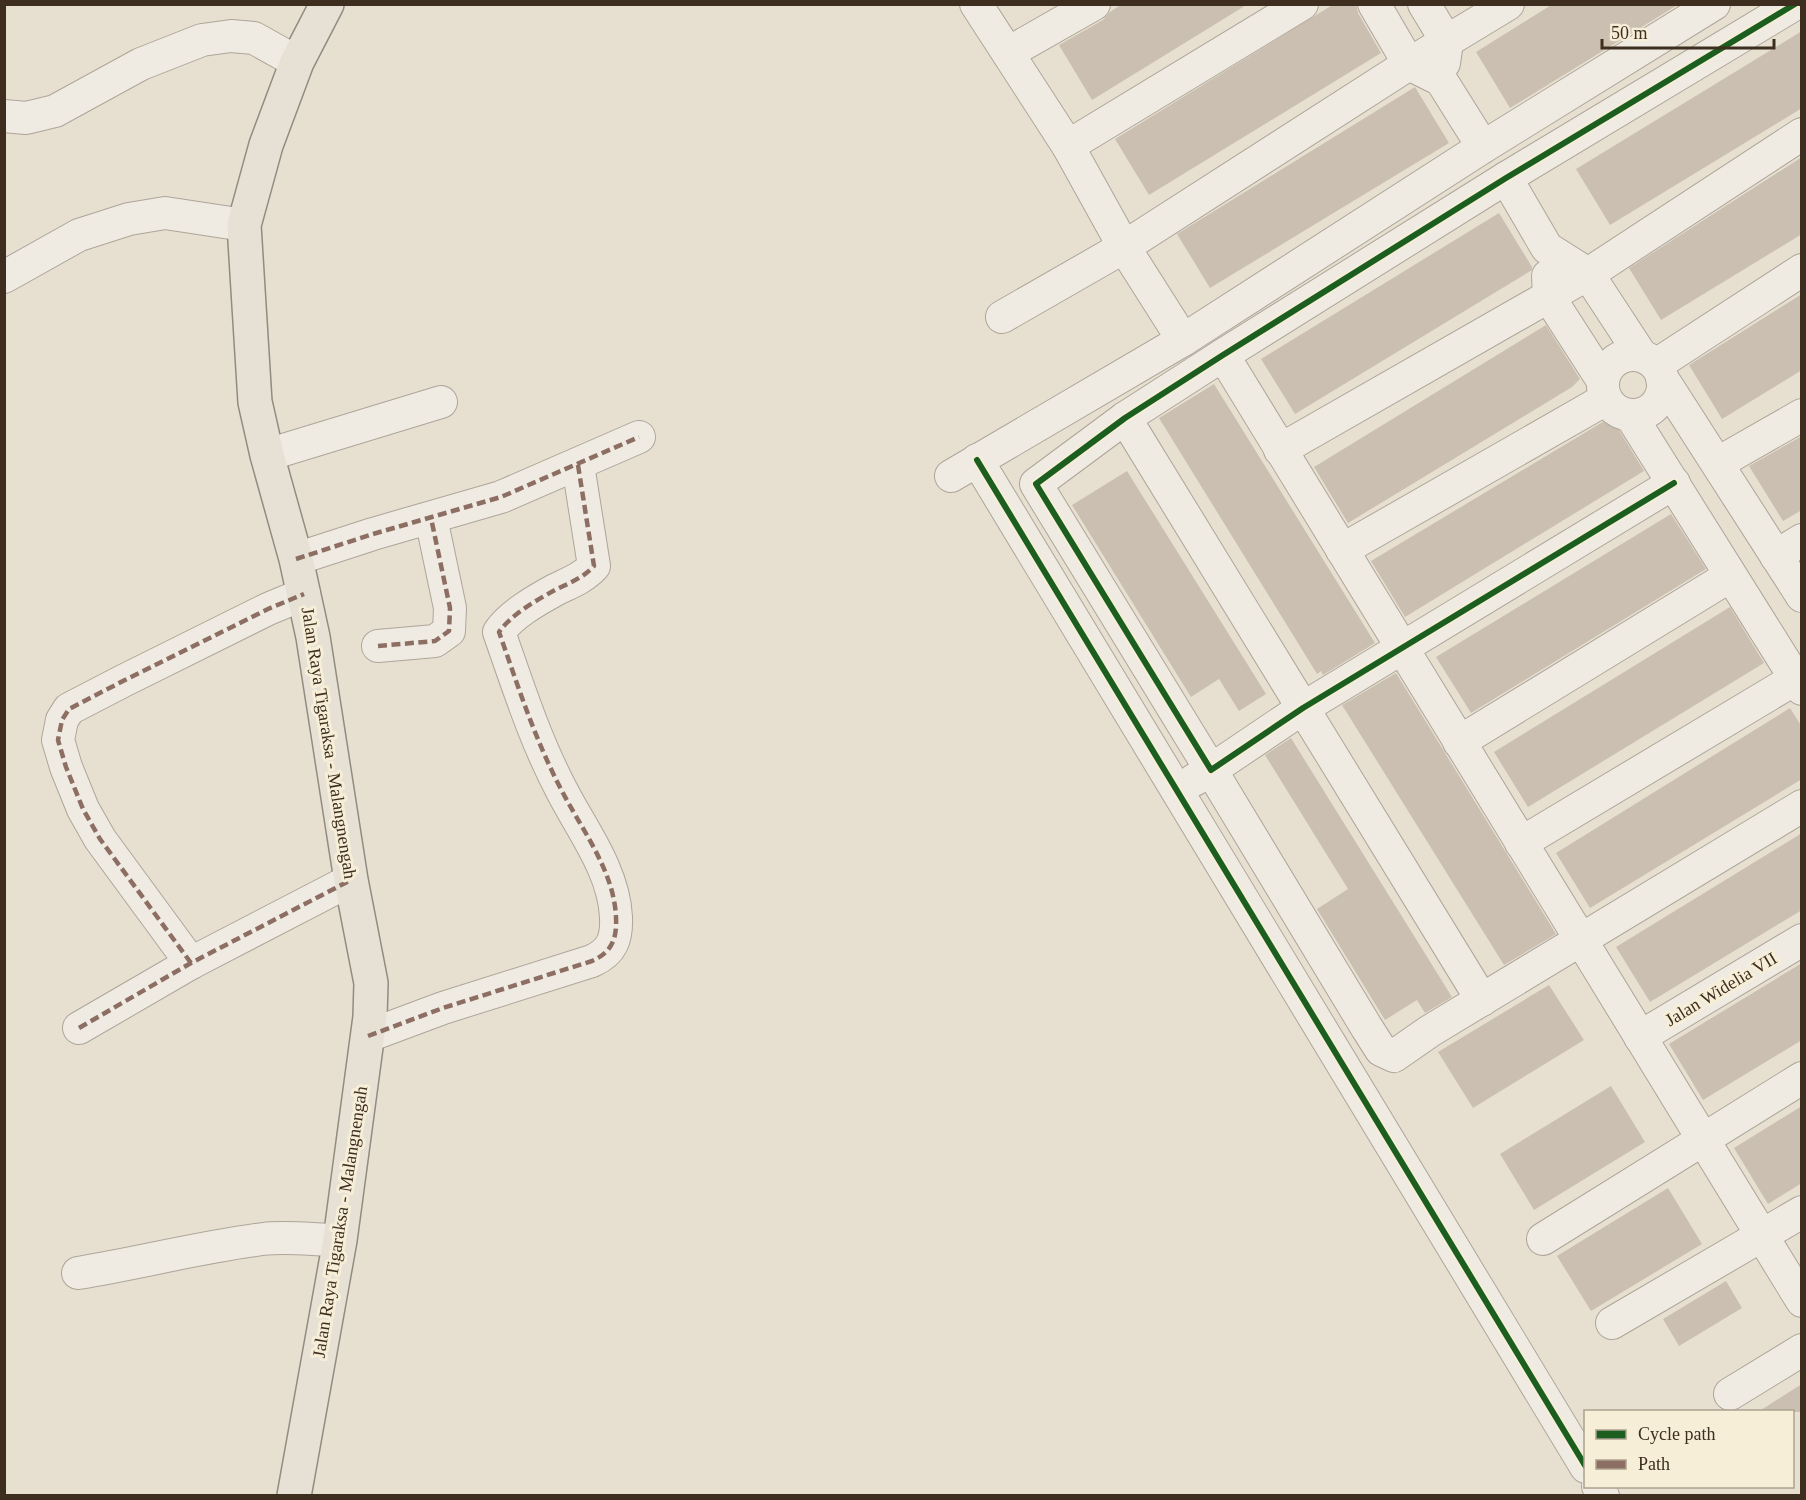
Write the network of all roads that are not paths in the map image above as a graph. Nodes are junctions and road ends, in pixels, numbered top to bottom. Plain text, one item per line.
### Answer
1 (327, 4) edge
2 (976, 4) edge
3 (1094, 4) edge
4 (1302, 4) edge
5 (1374, 4) edge
6 (1424, 4) edge
7 (1508, 4) edge
8 (1714, 4) edge
9 (1795, 4) edge
10 (1447, 42) junction
11 (1008, 53) junction
12 (297, 62) junction
13 (1409, 64) junction
14 (1441, 80) junction
15 (4, 116) edge
16 (1802, 134) edge
17 (1068, 146) junction
18 (1483, 147) junction
19 (1506, 178) junction
20 (244, 225) junction
21 (1124, 247) junction
22 (1547, 248) junction
23 (1802, 270) edge
24 (1588, 274) junction
25 (4, 277) edge
26 (1549, 297) junction
27 (1002, 316) dead end
28 (1183, 340) junction
29 (1223, 355) junction
30 (1653, 366) junction
31 (1613, 399) junction
32 (441, 402) dead end
33 (1802, 415) edge
34 (1125, 418) junction
35 (639, 437) dead end
36 (1281, 450) junction
37 (267, 455) junction
38 (1718, 463) junction
39 (578, 465) junction
40 (1674, 483) junction
41 (431, 518) junction
42 (1789, 548) edge
43 (1342, 550) junction
44 (296, 559) junction
45 (1730, 576) junction
46 (304, 594) junction
47 (1802, 596) edge
48 (378, 646) dead end
49 (1402, 648) junction
50 (1795, 667) edge
51 (1303, 708) junction
52 (1459, 742) junction
53 (1211, 770) junction
54 (1178, 790) junction
55 (1802, 806) edge
56 (1521, 843) junction
57 (351, 880) junction
58 (1580, 940) junction
59 (1802, 940) edge
60 (190, 963) junction
61 (1482, 1000) junction
62 (79, 1028) dead end
63 (368, 1036) junction
64 (1640, 1037) junction
65 (1802, 1078) edge
66 (1702, 1140) junction
67 (1802, 1212) edge
68 (1761, 1236) junction
69 (1543, 1239) dead end
70 (340, 1240) junction
71 (78, 1273) dead end
72 (1802, 1301) edge
73 (1612, 1323) dead end
74 (1802, 1350) edge
75 (1730, 1394) dead end
76 (1584, 1464) edge
77 (294, 1496) edge

1 - 12 main road, Jalan Raya Tigaraksa - Malangnengah
2 - 11 street
3 - 11 street
4 - 17 street
5 - 13 street
6 - 10 street
7 - 10 street
8 - 18 street
9 - 19 street
10 - 13 street
10 - 14 street
11 - 17 street
12 - 15 street
12 - 20 main road, Jalan Raya Tigaraksa - Malangnengah
13 - 14 street
13 - 21 street
14 - 18 street
16 - 24 street
17 - 21 street
18 - 28 street
19 - 22 street
19 - 29 street
20 - 25 street
20 - 37 main road, Jalan Raya Tigaraksa - Malangnengah
21 - 27 street
21 - 28 street
22 - 24 street
22 - 26 street
23 - 30 street
24 - 26 street
24 - 30 street
26 - 31 street
26 - 36 street
28 - 54 street
29 - 34 street
29 - 36 street
30 - 31 street
30 - 31 street
30 - 38 street
31 - 40 street
31 - 43 street
32 - 37 street
33 - 38 street
34 - 51 street
34 - 53 street
35 - 39 street
36 - 43 street
37 - 44 main road, Jalan Raya Tigaraksa - Malangnengah
38 - 42 street
39 - 41 street
39 - 63 street
40 - 45 street
40 - 49 street
41 - 44 street
41 - 48 street
42 - 47 street
43 - 49 street
44 - 46 main road, Jalan Raya Tigaraksa - Malangnengah
45 - 50 street
45 - 52 street
46 - 57 main road, Jalan Raya Tigaraksa - Malangnengah
46 - 60 street
49 - 51 street
49 - 52 street
50 - 56 street
51 - 53 street
51 - 61 street
52 - 56 street
53 - 54 street
53 - 61 street
54 - 76 street
55 - 58 street
56 - 58 street
57 - 60 street
57 - 63 main road, Jalan Raya Tigaraksa - Malangnengah
58 - 61 street
58 - 64 street
59 - 64 street, Jalan Widelia VII
60 - 62 street
63 - 70 main road, Jalan Raya Tigaraksa - Malangnengah
64 - 66 street
65 - 66 street
66 - 68 street
66 - 69 street
67 - 68 street
68 - 72 street
68 - 73 street
70 - 71 street
70 - 77 main road, Jalan Raya Tigaraksa - Malangnengah
74 - 75 street

